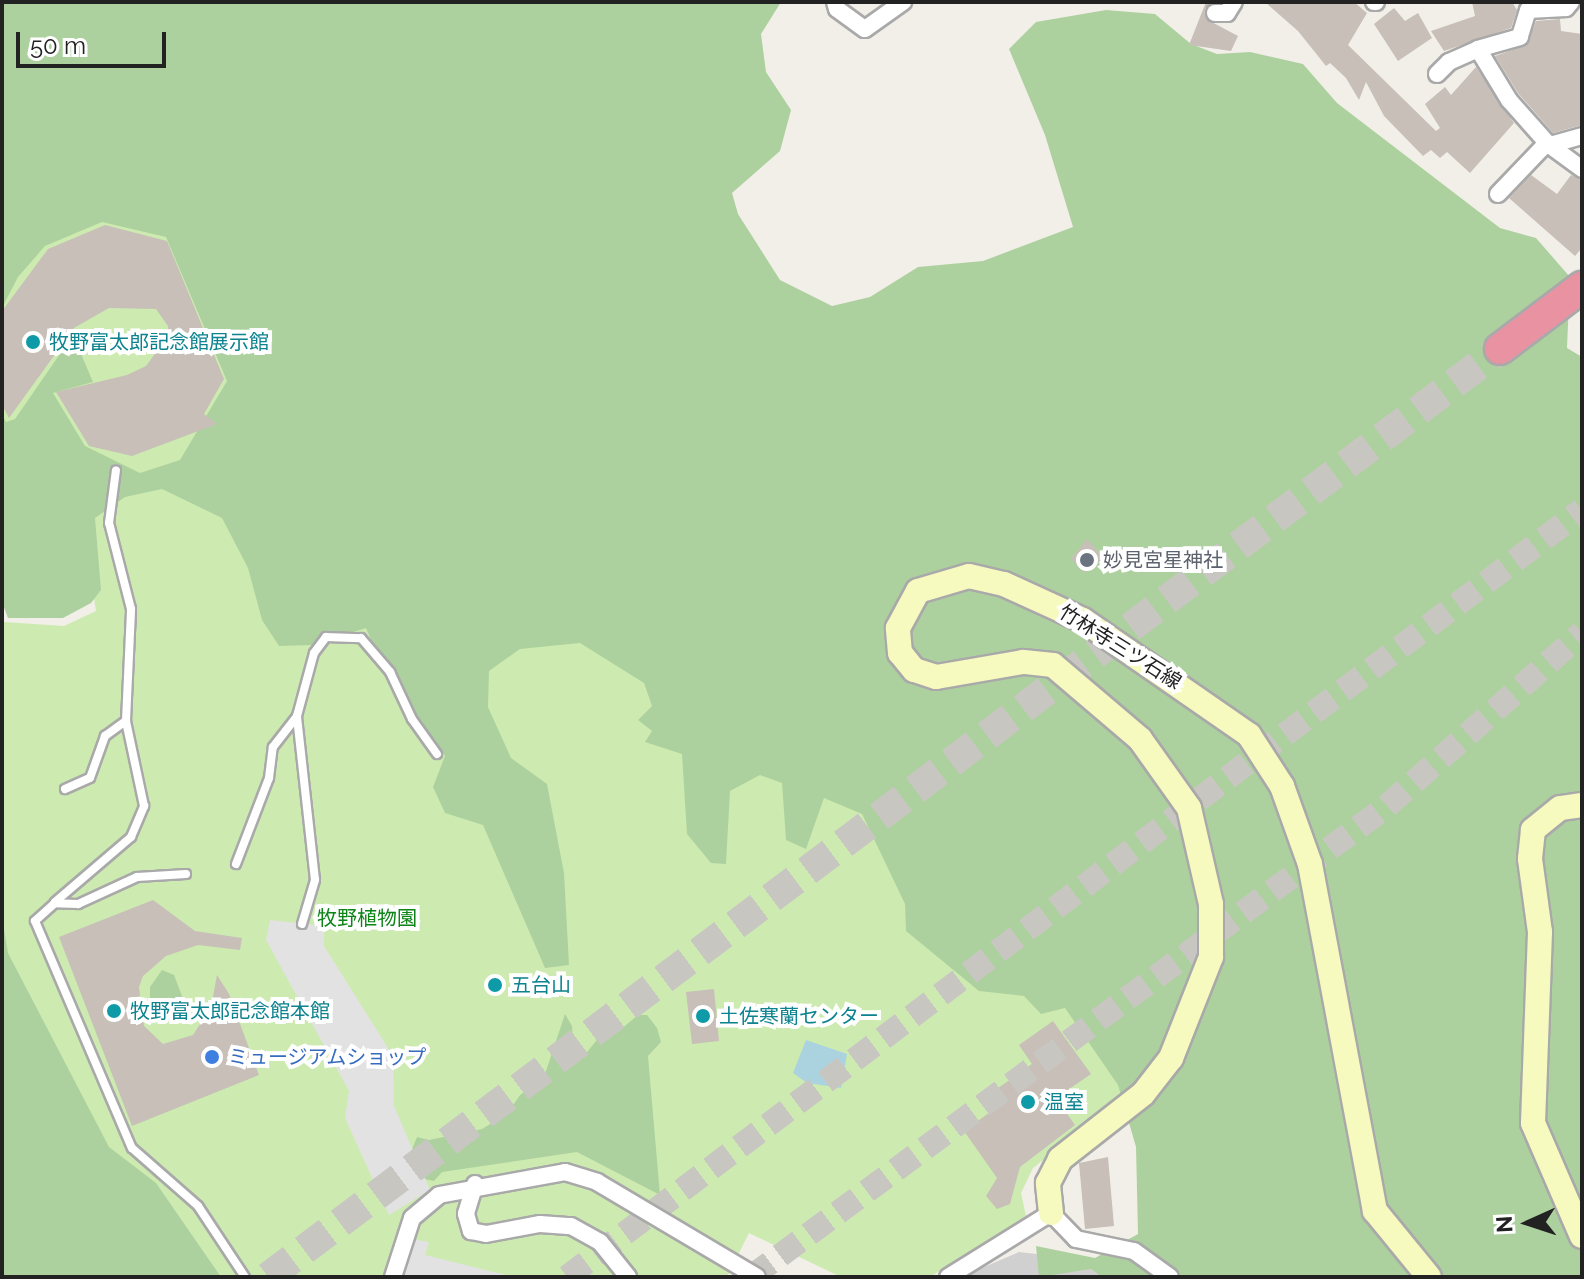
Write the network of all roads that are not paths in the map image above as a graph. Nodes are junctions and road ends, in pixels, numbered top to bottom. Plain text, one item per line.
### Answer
1 (835, 2) edge
2 (903, 2) edge
3 (1234, 2) edge
4 (1571, 2) edge
5 (1527, 6) edge
6 (1215, 13) dead end
7 (1478, 49) junction
8 (1437, 74) dead end
9 (1582, 136) edge
10 (1548, 144) junction
11 (1582, 169) edge
12 (1498, 194) dead end
13 (1574, 293) edge
14 (1500, 349) tunnel mouth
15 (116, 470) dead end
16 (297, 716) junction
17 (126, 721) junction
18 (437, 754) dead end
19 (65, 789) dead end
20 (1582, 805) edge
21 (236, 864) dead end
22 (186, 874) dead end
23 (55, 903) junction
24 (302, 924) dead end
25 (475, 1184) junction
26 (1051, 1213) junction
27 (1582, 1236) edge
28 (245, 1277) edge
29 (393, 1277) edge
30 (628, 1277) edge
31 (757, 1277) edge
32 (948, 1277) edge
33 (1170, 1277) edge
34 (1429, 1277) edge

1 - 2 street
3 - 6 street
4 - 5 street
5 - 7 street
7 - 8 street
7 - 10 street
9 - 10 street
10 - 11 street
10 - 12 street
13 - 14 highway
15 - 17 lane
16 - 18 lane
16 - 21 lane
16 - 24 lane
17 - 19 lane
17 - 23 lane
20 - 27 main road
22 - 23 lane
23 - 28 lane
25 - 29 street
25 - 30 street
25 - 31 street
26 - 32 street
26 - 33 street
26 - 34 main road, 竹林寺三ツ石線

